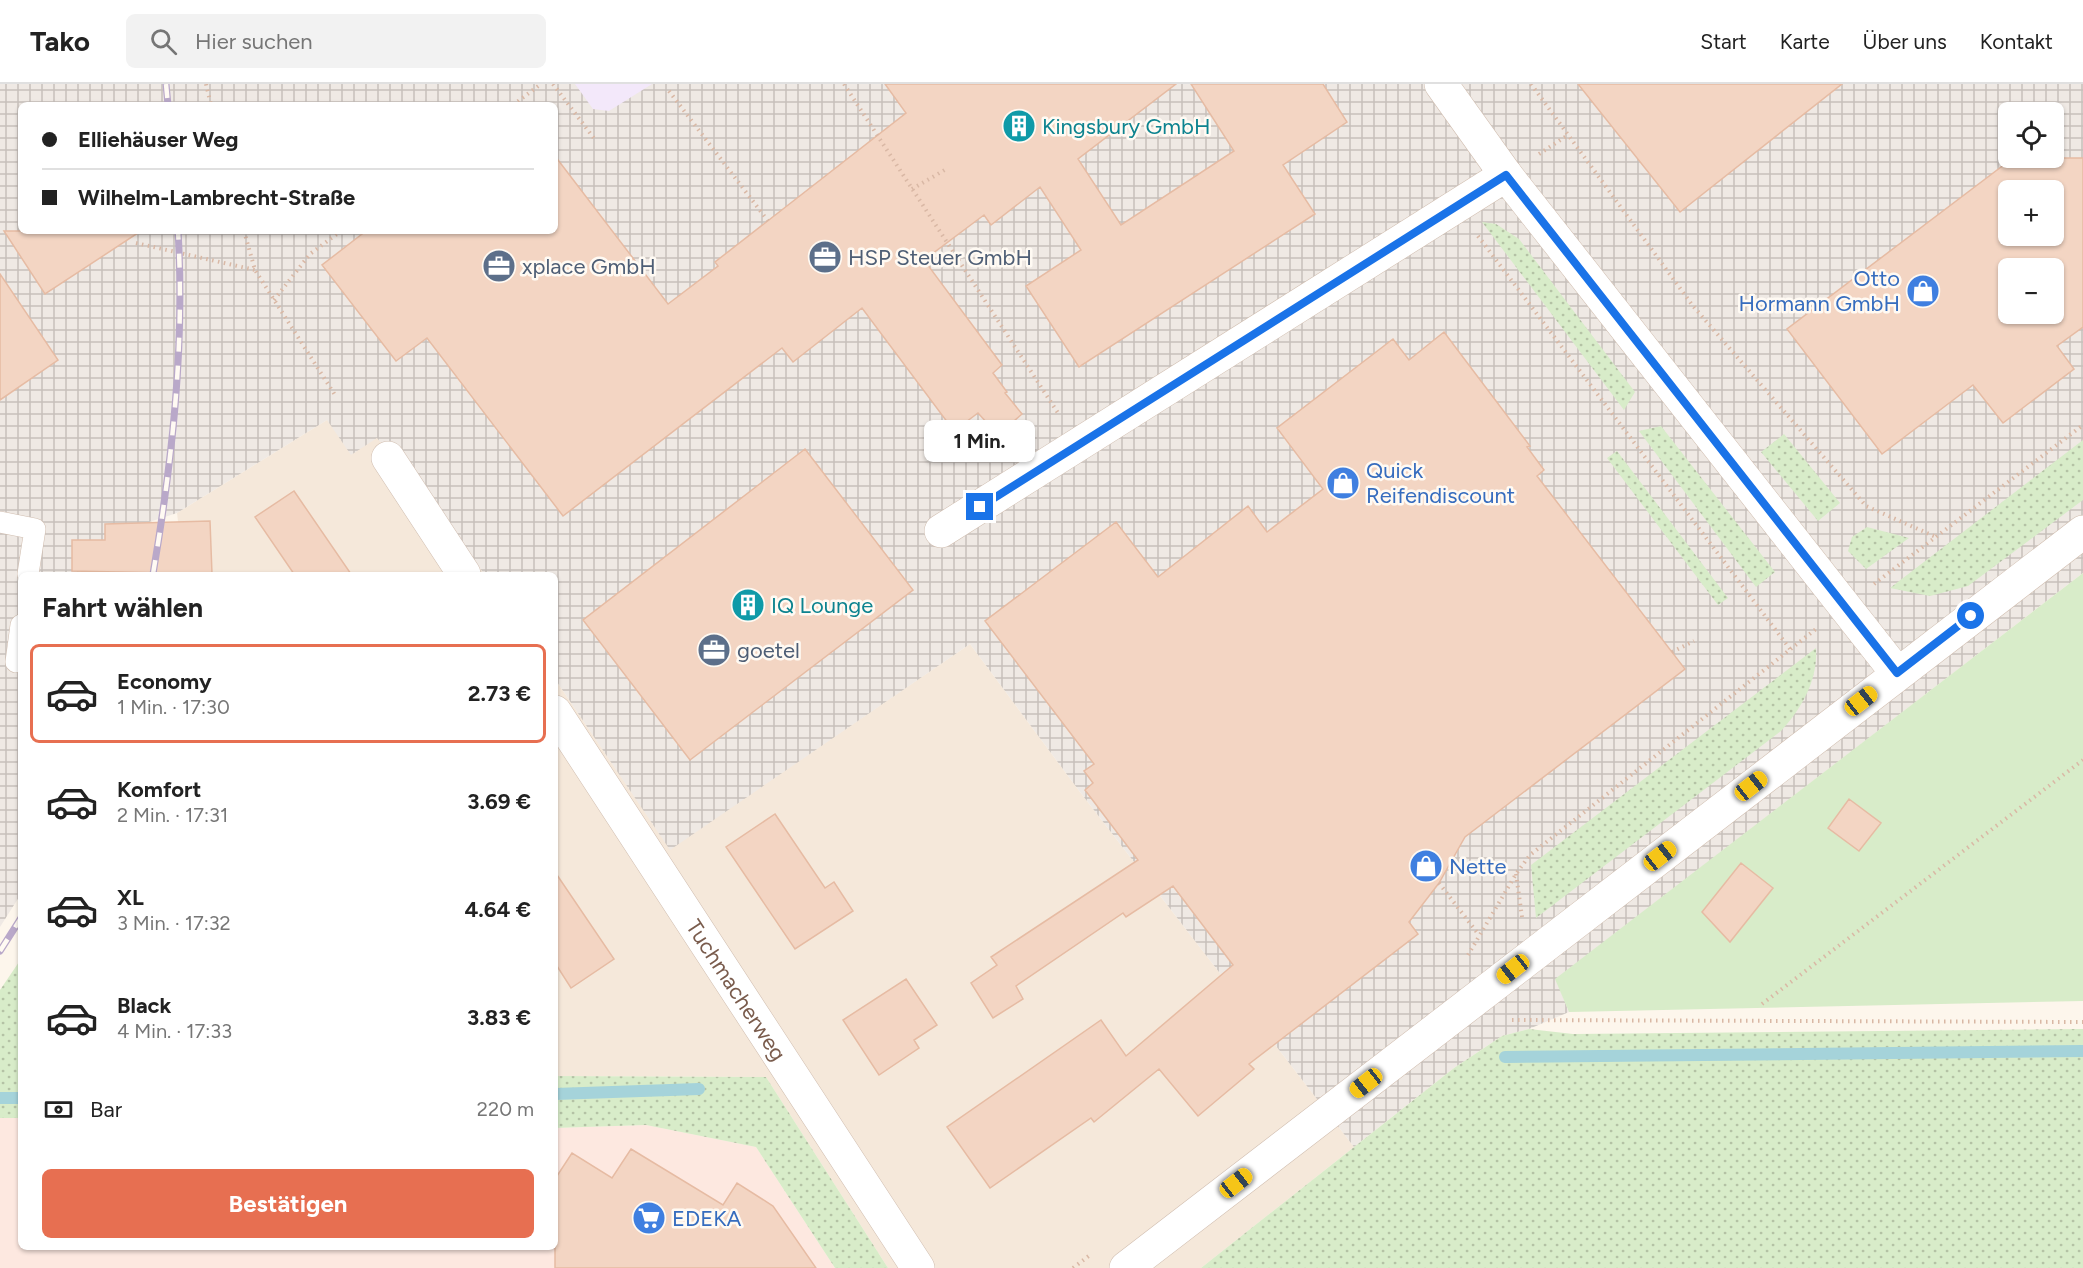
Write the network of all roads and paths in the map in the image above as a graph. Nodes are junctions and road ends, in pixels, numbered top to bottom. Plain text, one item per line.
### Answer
1 (206, 84) edge
2 (541, 84) edge
3 (554, 84) edge
4 (844, 84) edge
5 (1441, 84) edge
6 (1531, 84) edge
7 (669, 91) dead end
8 (210, 102) edge
9 (517, 102) edge
10 (596, 141) dead end
11 (948, 168) dead end
12 (1506, 175) junction
13 (912, 189) junction
14 (1456, 207) junction
15 (768, 221) dead end
16 (245, 234) edge
17 (337, 234) edge
18 (136, 243) dead end
19 (255, 270) junction
20 (274, 300) junction
21 (335, 394) dead end
22 (2083, 425) edge
23 (1078, 444) junction
24 (388, 458) dead end
25 (0, 522) edge
26 (941, 531) dead end
27 (2083, 532) edge
28 (1936, 537) junction
29 (28, 572) edge
30 (463, 572) edge
31 (1845, 606) junction
32 (1694, 641) dead end
33 (18, 644) edge
34 (1791, 649) junction
35 (1672, 652) dead end
36 (15, 662) dead end
37 (1897, 673) junction
38 (558, 717) edge
39 (2083, 760) edge
40 (1516, 874) dead end
41 (1439, 883) dead end
42 (1479, 935) dead end
43 (1762, 1004) dead end
44 (1508, 1020) dead end
45 (2083, 1022) edge
46 (918, 1268) edge
47 (1125, 1268) edge

1 - 8 path
2 - 9 path
3 - 10 path
4 - 13 path
5 - 12 street
6 - 28 path
7 - 15 path
11 - 13 path
12 - 14 street
12 - 31 street
13 - 23 path
14 - 23 street
14 - 34 path
16 - 19 path
17 - 20 path
18 - 19 path
19 - 20 path
20 - 21 path
22 - 28 path
23 - 26 street
24 - 30 street
25 - 29 lane
27 - 37 street
28 - 31 path
31 - 34 path
31 - 37 street
32 - 35 path
33 - 36 lane
34 - 40 path
37 - 47 street
38 - 46 street, Tuchmacherweg
39 - 43 path
41 - 42 path
44 - 45 path

